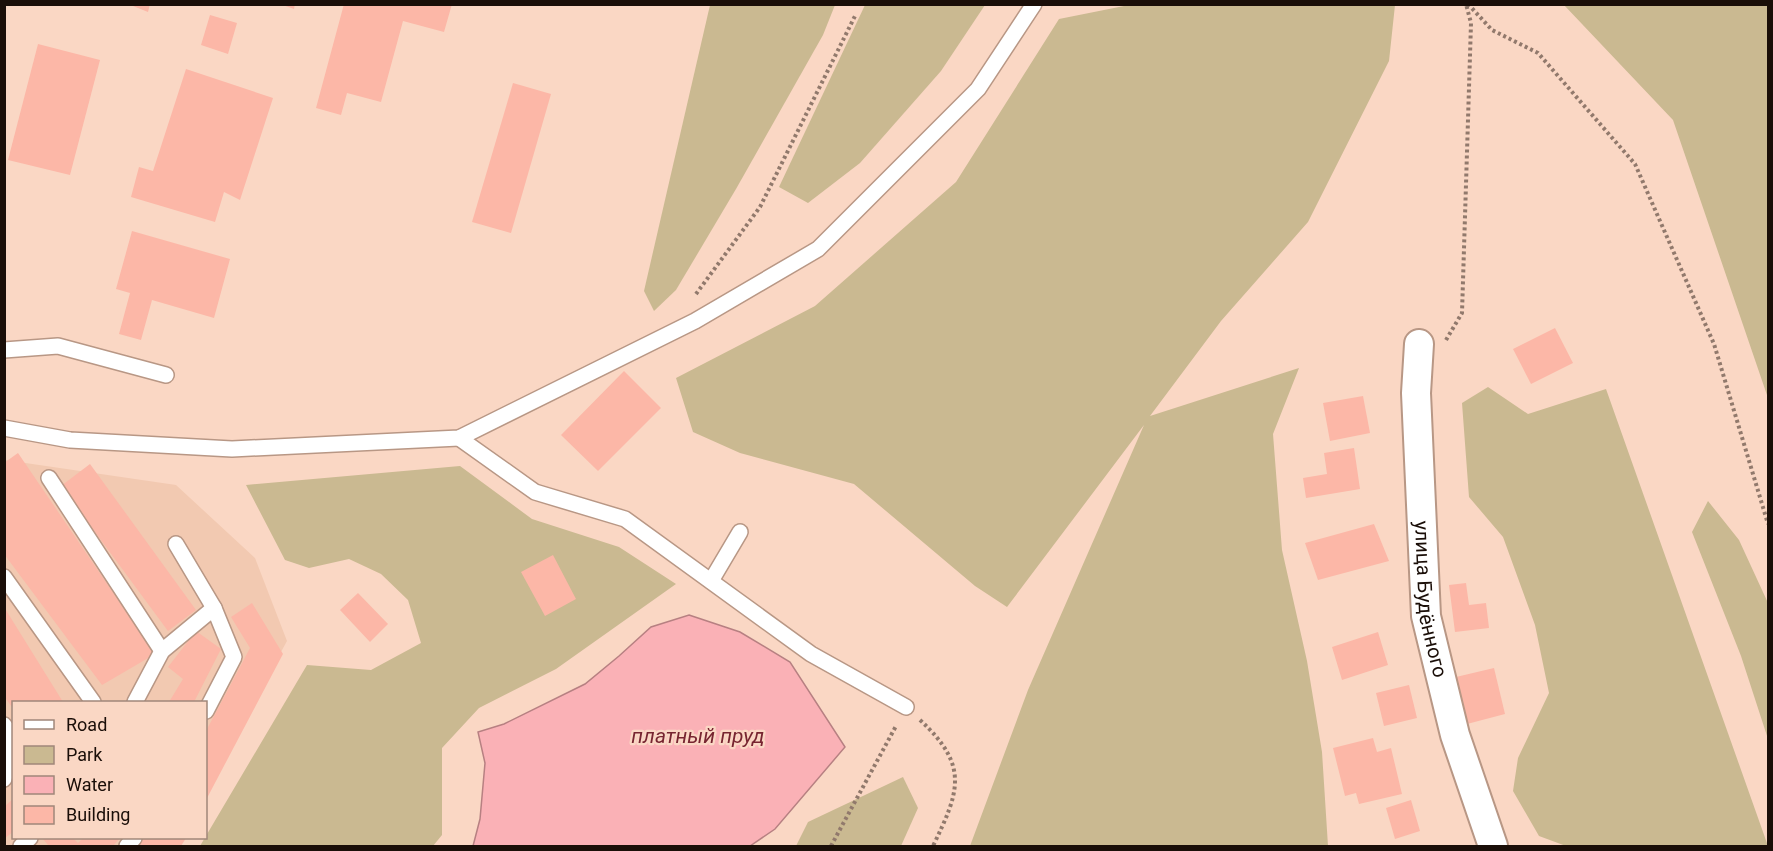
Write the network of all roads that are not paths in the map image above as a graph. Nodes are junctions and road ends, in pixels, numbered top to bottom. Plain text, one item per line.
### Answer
1 (1034, 4) edge
2 (1432, 344) road end
3 (4, 350) edge
4 (166, 375) dead end
5 (4, 428) edge
6 (459, 438) junction
7 (49, 478) dead end
8 (740, 532) dead end
9 (176, 544) dead end
10 (4, 577) edge
11 (711, 581) junction
12 (214, 608) junction
13 (162, 651) junction
14 (92, 701) edge
15 (136, 701) edge
16 (906, 707) road end
17 (207, 709) edge
18 (4, 724) edge
19 (12, 737) edge
20 (12, 748) edge
21 (4, 779) edge
22 (1492, 846) edge

1 - 6 lane
2 - 22 street, улица Будённого
3 - 4 lane
5 - 6 lane
6 - 11 lane
7 - 13 lane
8 - 11 lane
9 - 12 lane
10 - 14 lane
11 - 16 lane
12 - 13 lane
12 - 17 lane
13 - 15 lane
18 - 19 lane
20 - 21 lane

